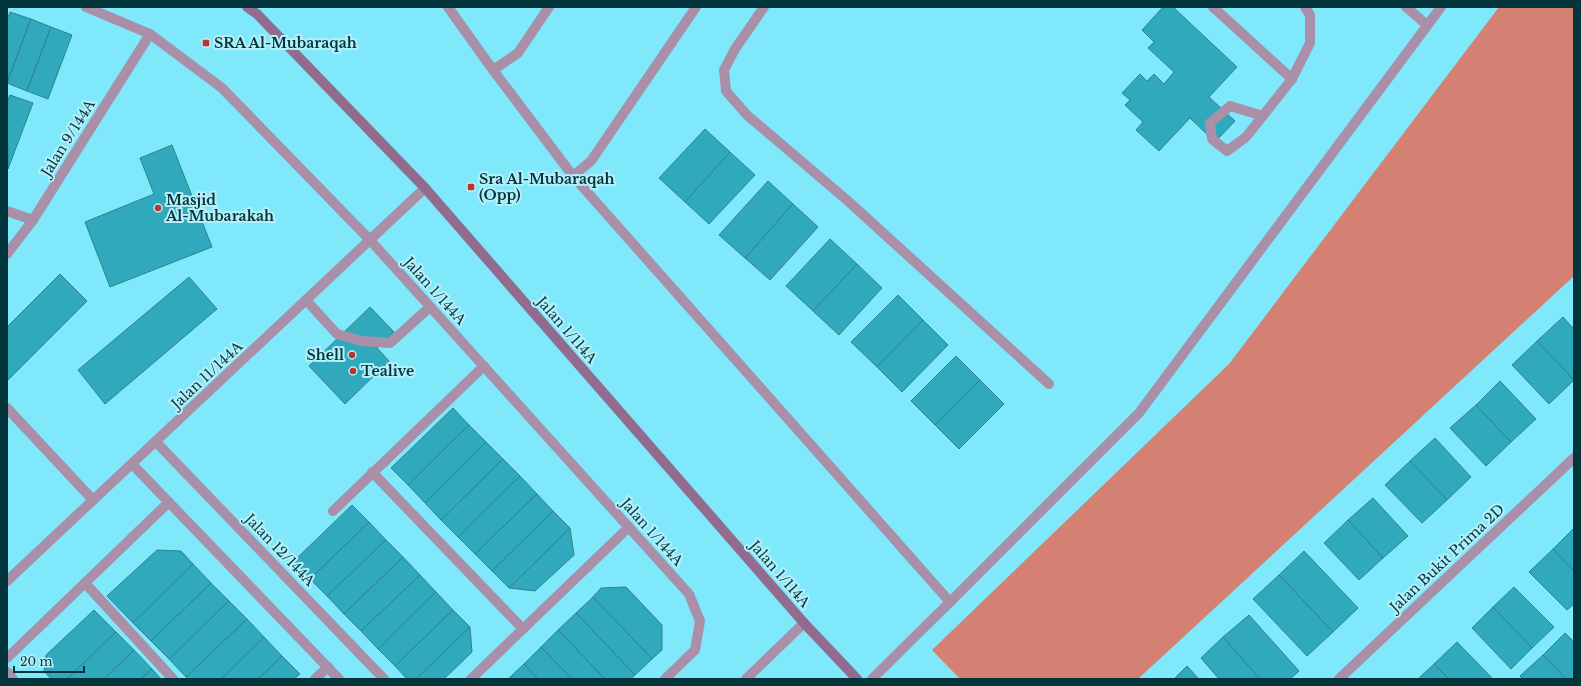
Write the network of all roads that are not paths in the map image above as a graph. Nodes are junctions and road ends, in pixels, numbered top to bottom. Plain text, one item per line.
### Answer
1 (86, 7) edge
2 (248, 7) edge
3 (448, 7) edge
4 (549, 7) edge
5 (696, 7) edge
6 (764, 7) edge
7 (1213, 7) edge
8 (1305, 7) edge
9 (1406, 7) edge
10 (1441, 7) edge
11 (1428, 26) junction
12 (150, 34) junction
13 (492, 70) junction
14 (1292, 79) junction
15 (1263, 116) junction
16 (573, 176) junction
17 (425, 188) junction
18 (7, 211) edge
19 (32, 220) junction
20 (370, 240) junction
21 (7, 254) edge
22 (306, 300) junction
23 (430, 307) junction
24 (484, 366) junction
25 (1049, 384) dead end
26 (7, 408) edge
27 (156, 442) junction
28 (1574, 458) edge
29 (132, 464) junction
30 (372, 472) junction
31 (93, 500) junction
32 (169, 502) junction
33 (333, 511) dead end
34 (629, 527) junction
35 (7, 581) edge
36 (85, 583) junction
37 (950, 602) junction
38 (804, 623) junction
39 (524, 629) junction
40 (7, 658) edge
41 (328, 667) junction
42 (7, 672) edge
43 (13, 679) edge
44 (173, 679) edge
45 (315, 679) edge
46 (339, 679) edge
47 (384, 679) edge
48 (471, 679) edge
49 (665, 679) edge
50 (746, 679) edge
51 (857, 679) edge
52 (872, 679) edge
53 (1339, 679) edge

1 - 12 street, Jalan 1/144A
2 - 17 street, Jalan 1/114A
3 - 13 street
4 - 13 street
5 - 16 street
6 - 25 street
7 - 14 street
8 - 14 street
9 - 11 street
10 - 11 street
11 - 37 street
12 - 19 street, Jalan 9/144A
12 - 20 street, Jalan 1/144A
13 - 16 street
14 - 15 street
15 - 15 street
16 - 37 street
17 - 20 street, Jalan 11/144A
17 - 38 street, Jalan 1/114A
18 - 19 street
19 - 21 street, Jalan 9/144A
20 - 22 street, Jalan 11/144A
20 - 23 street, Jalan 1/144A
22 - 23 street
22 - 27 street, Jalan 11/144A
23 - 24 street, Jalan 1/144A
24 - 30 street
24 - 34 street, Jalan 1/144A
26 - 31 street
27 - 29 street, Jalan 11/144A
27 - 47 street, Jalan 12/144A
28 - 53 street, Jalan Bukit Prima 2D
29 - 31 street, Jalan 11/144A
29 - 32 street
30 - 33 street
30 - 39 street
31 - 35 street, Jalan 11/144A
32 - 36 street
32 - 41 street
34 - 39 street
34 - 49 street, Jalan 1/144A
36 - 40 street
36 - 44 street
37 - 52 street
38 - 50 street
38 - 51 street, Jalan 1/114A
39 - 48 street
41 - 45 street
41 - 46 street
42 - 43 street

